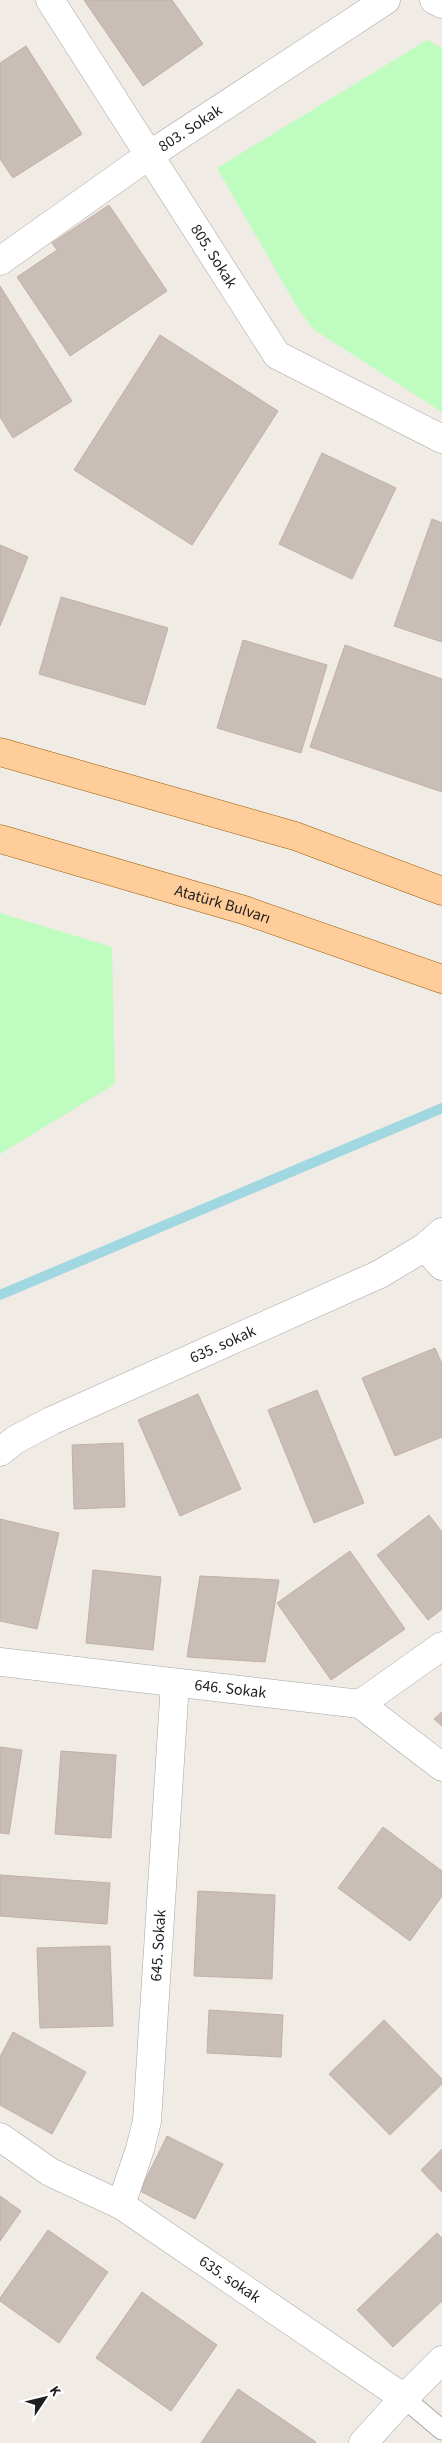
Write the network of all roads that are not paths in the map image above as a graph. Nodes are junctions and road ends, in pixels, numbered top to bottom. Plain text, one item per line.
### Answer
1 (50, 0) edge
2 (386, 0) edge
3 (434, 0) edge
4 (442, 4) edge
5 (148, 156) junction
6 (0, 261) edge
7 (442, 439) edge
8 (0, 752) edge
9 (0, 839) edge
10 (442, 891) edge
11 (442, 980) edge
12 (436, 1248) edge
13 (0, 1452) edge
14 (442, 1646) edge
15 (0, 1662) edge
16 (176, 1683) junction
17 (360, 1704) junction
18 (442, 1768) edge
19 (0, 2137) edge
20 (121, 2205) junction
21 (442, 2360) edge
22 (404, 2398) junction
23 (442, 2430) edge
24 (363, 2443) edge

1 - 5 street, 805. Sokak
2 - 5 street, 803. Sokak
3 - 4 street
5 - 6 street, 803. Sokak
5 - 7 street, 805. Sokak
8 - 10 main road
9 - 11 main road, Atatürk Bulvarı
12 - 13 street, 635. sokak
14 - 17 street
15 - 16 street, 646. Sokak
16 - 17 street, 646. Sokak
16 - 20 street, 645. Sokak
17 - 18 street
19 - 20 street, 635. sokak
20 - 22 street, 635. sokak
21 - 22 street
22 - 23 lane
22 - 24 street

